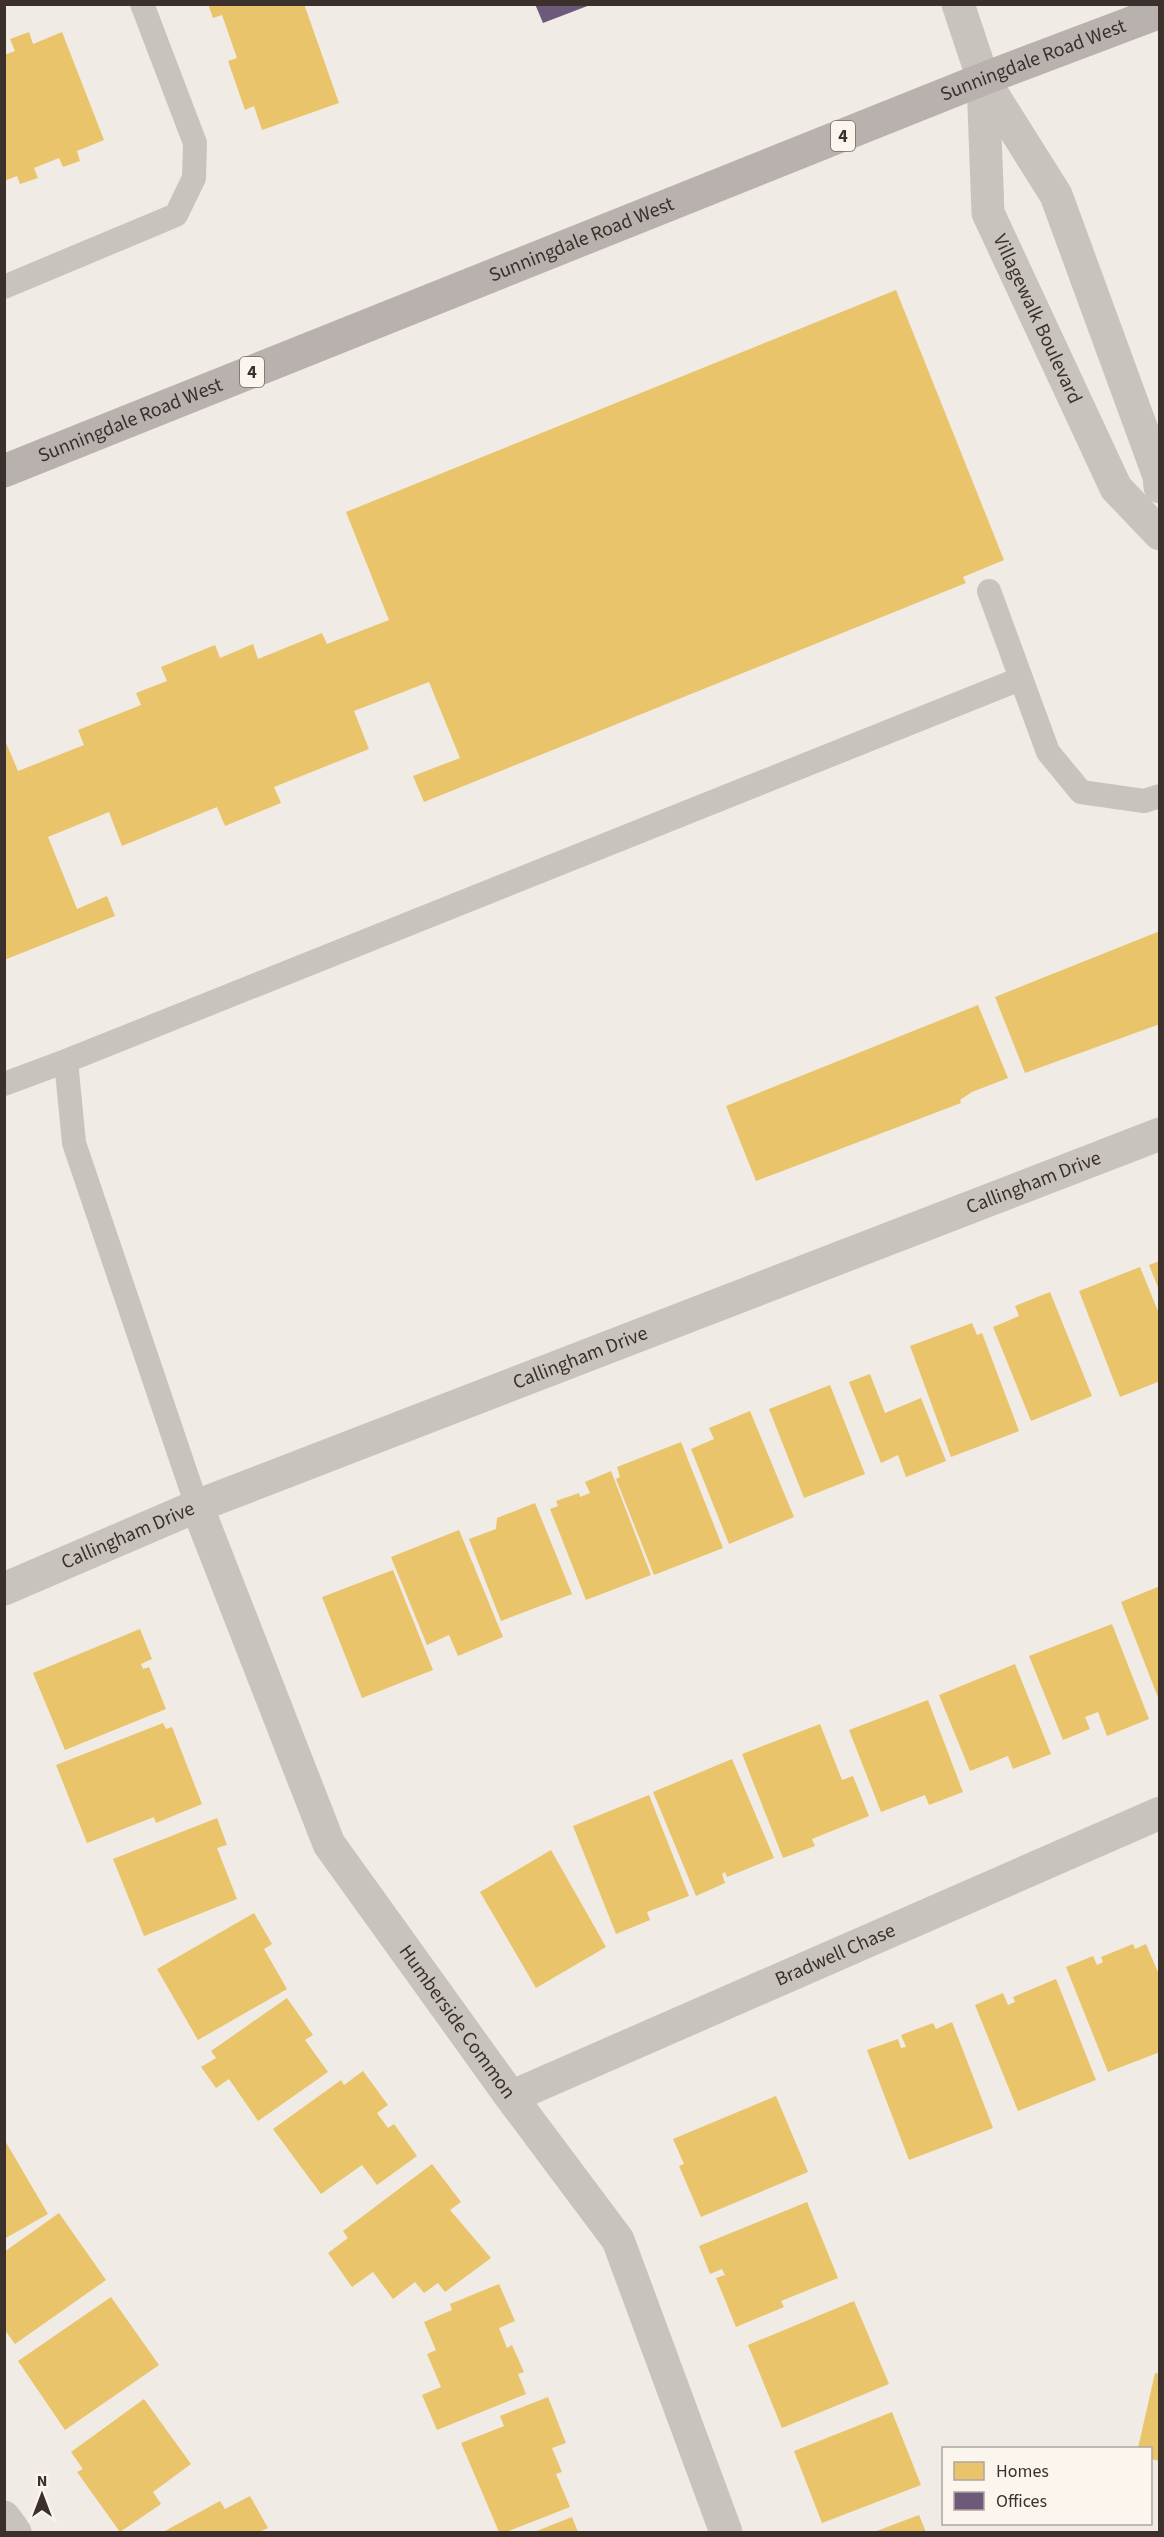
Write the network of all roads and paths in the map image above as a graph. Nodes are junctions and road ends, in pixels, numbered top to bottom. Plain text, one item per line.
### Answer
1 (142, 4) edge
2 (958, 4) edge
3 (1160, 12) edge
4 (983, 79) junction
5 (4, 287) edge
6 (4, 471) edge
7 (1160, 487) edge
8 (1160, 534) edge
9 (989, 591) dead end
10 (1020, 679) junction
11 (1160, 796) edge
12 (66, 1061) junction
13 (4, 1084) edge
14 (1160, 1134) edge
15 (196, 1506) junction
16 (4, 1589) edge
17 (1160, 1813) edge
18 (511, 2097) junction
19 (4, 2517) edge
20 (15, 2532) edge
21 (726, 2532) edge

1 - 5 lane
2 - 4 street, Villagewalk Boulevard
3 - 4 main road, Sunningdale Road West / 4
4 - 6 main road, Sunningdale Road West / 4
4 - 7 street, Villagewalk Boulevard
4 - 8 street, Villagewalk Boulevard
9 - 10 lane
10 - 11 lane
10 - 12 lane
12 - 13 lane
12 - 15 lane
14 - 15 street, Callingham Drive
15 - 16 street, Callingham Drive
15 - 18 street, Humberside Common
17 - 18 street, Bradwell Chase
18 - 21 street, Humberside Common
19 - 20 street

